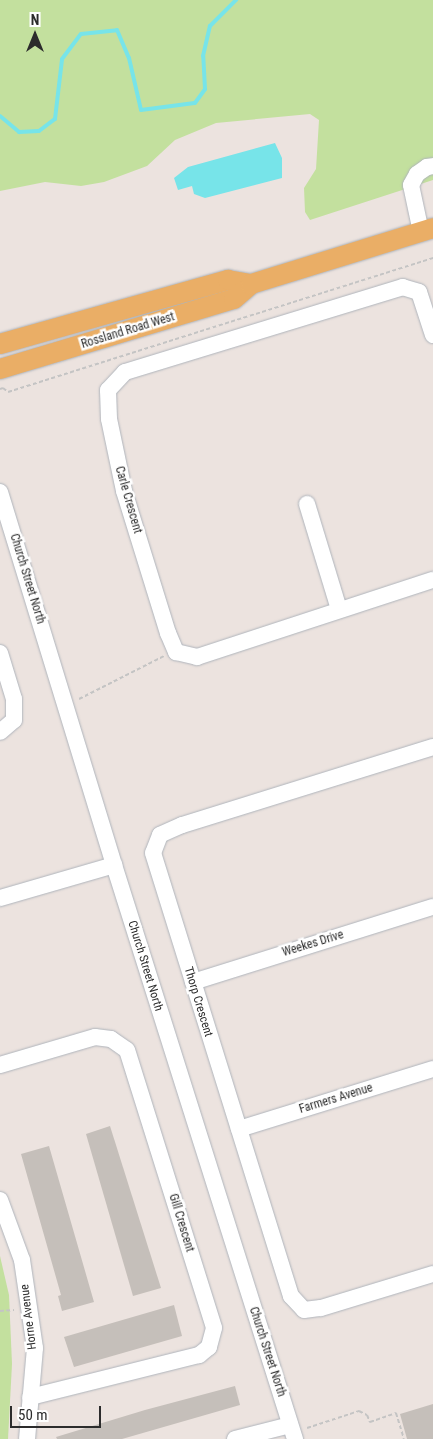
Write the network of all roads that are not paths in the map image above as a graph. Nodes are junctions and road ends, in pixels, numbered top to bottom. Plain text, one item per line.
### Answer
1 (433, 166) edge
2 (427, 230) edge
3 (228, 280) junction
4 (251, 284) junction
5 (433, 335) edge
6 (0, 344) edge
7 (0, 354) edge
8 (1, 382) edge
9 (0, 492) edge
10 (307, 504) dead end
11 (433, 580) edge
12 (339, 609) junction
13 (0, 653) edge
14 (0, 732) edge
15 (433, 747) edge
16 (114, 865) junction
17 (0, 898) edge
18 (433, 907) edge
19 (193, 982) junction
20 (0, 1065) edge
21 (433, 1069) edge
22 (239, 1129) junction
23 (0, 1200) edge
24 (433, 1274) edge
25 (30, 1398) junction
26 (293, 1432) edge
27 (27, 1439) edge
28 (235, 1439) edge

1 - 2 street
2 - 4 main road, Rossland Road West
3 - 4 main road, Rossland Road West
3 - 6 main road, Rossland Road West
3 - 7 main road
4 - 8 main road, Rossland Road West
5 - 12 street, Carle Crescent
9 - 16 street, Church Street North
10 - 12 street
11 - 12 street
13 - 14 street
15 - 19 street, Thorp Crescent
16 - 17 street
16 - 26 street, Church Street North
18 - 19 street, Weekes Drive
19 - 22 street, Thorp Crescent
20 - 25 street, Gill Crescent
21 - 22 street, Farmers Avenue
22 - 24 street, Thorp Crescent
23 - 25 street, Horne Avenue
25 - 27 street, Horne Avenue
26 - 28 street

